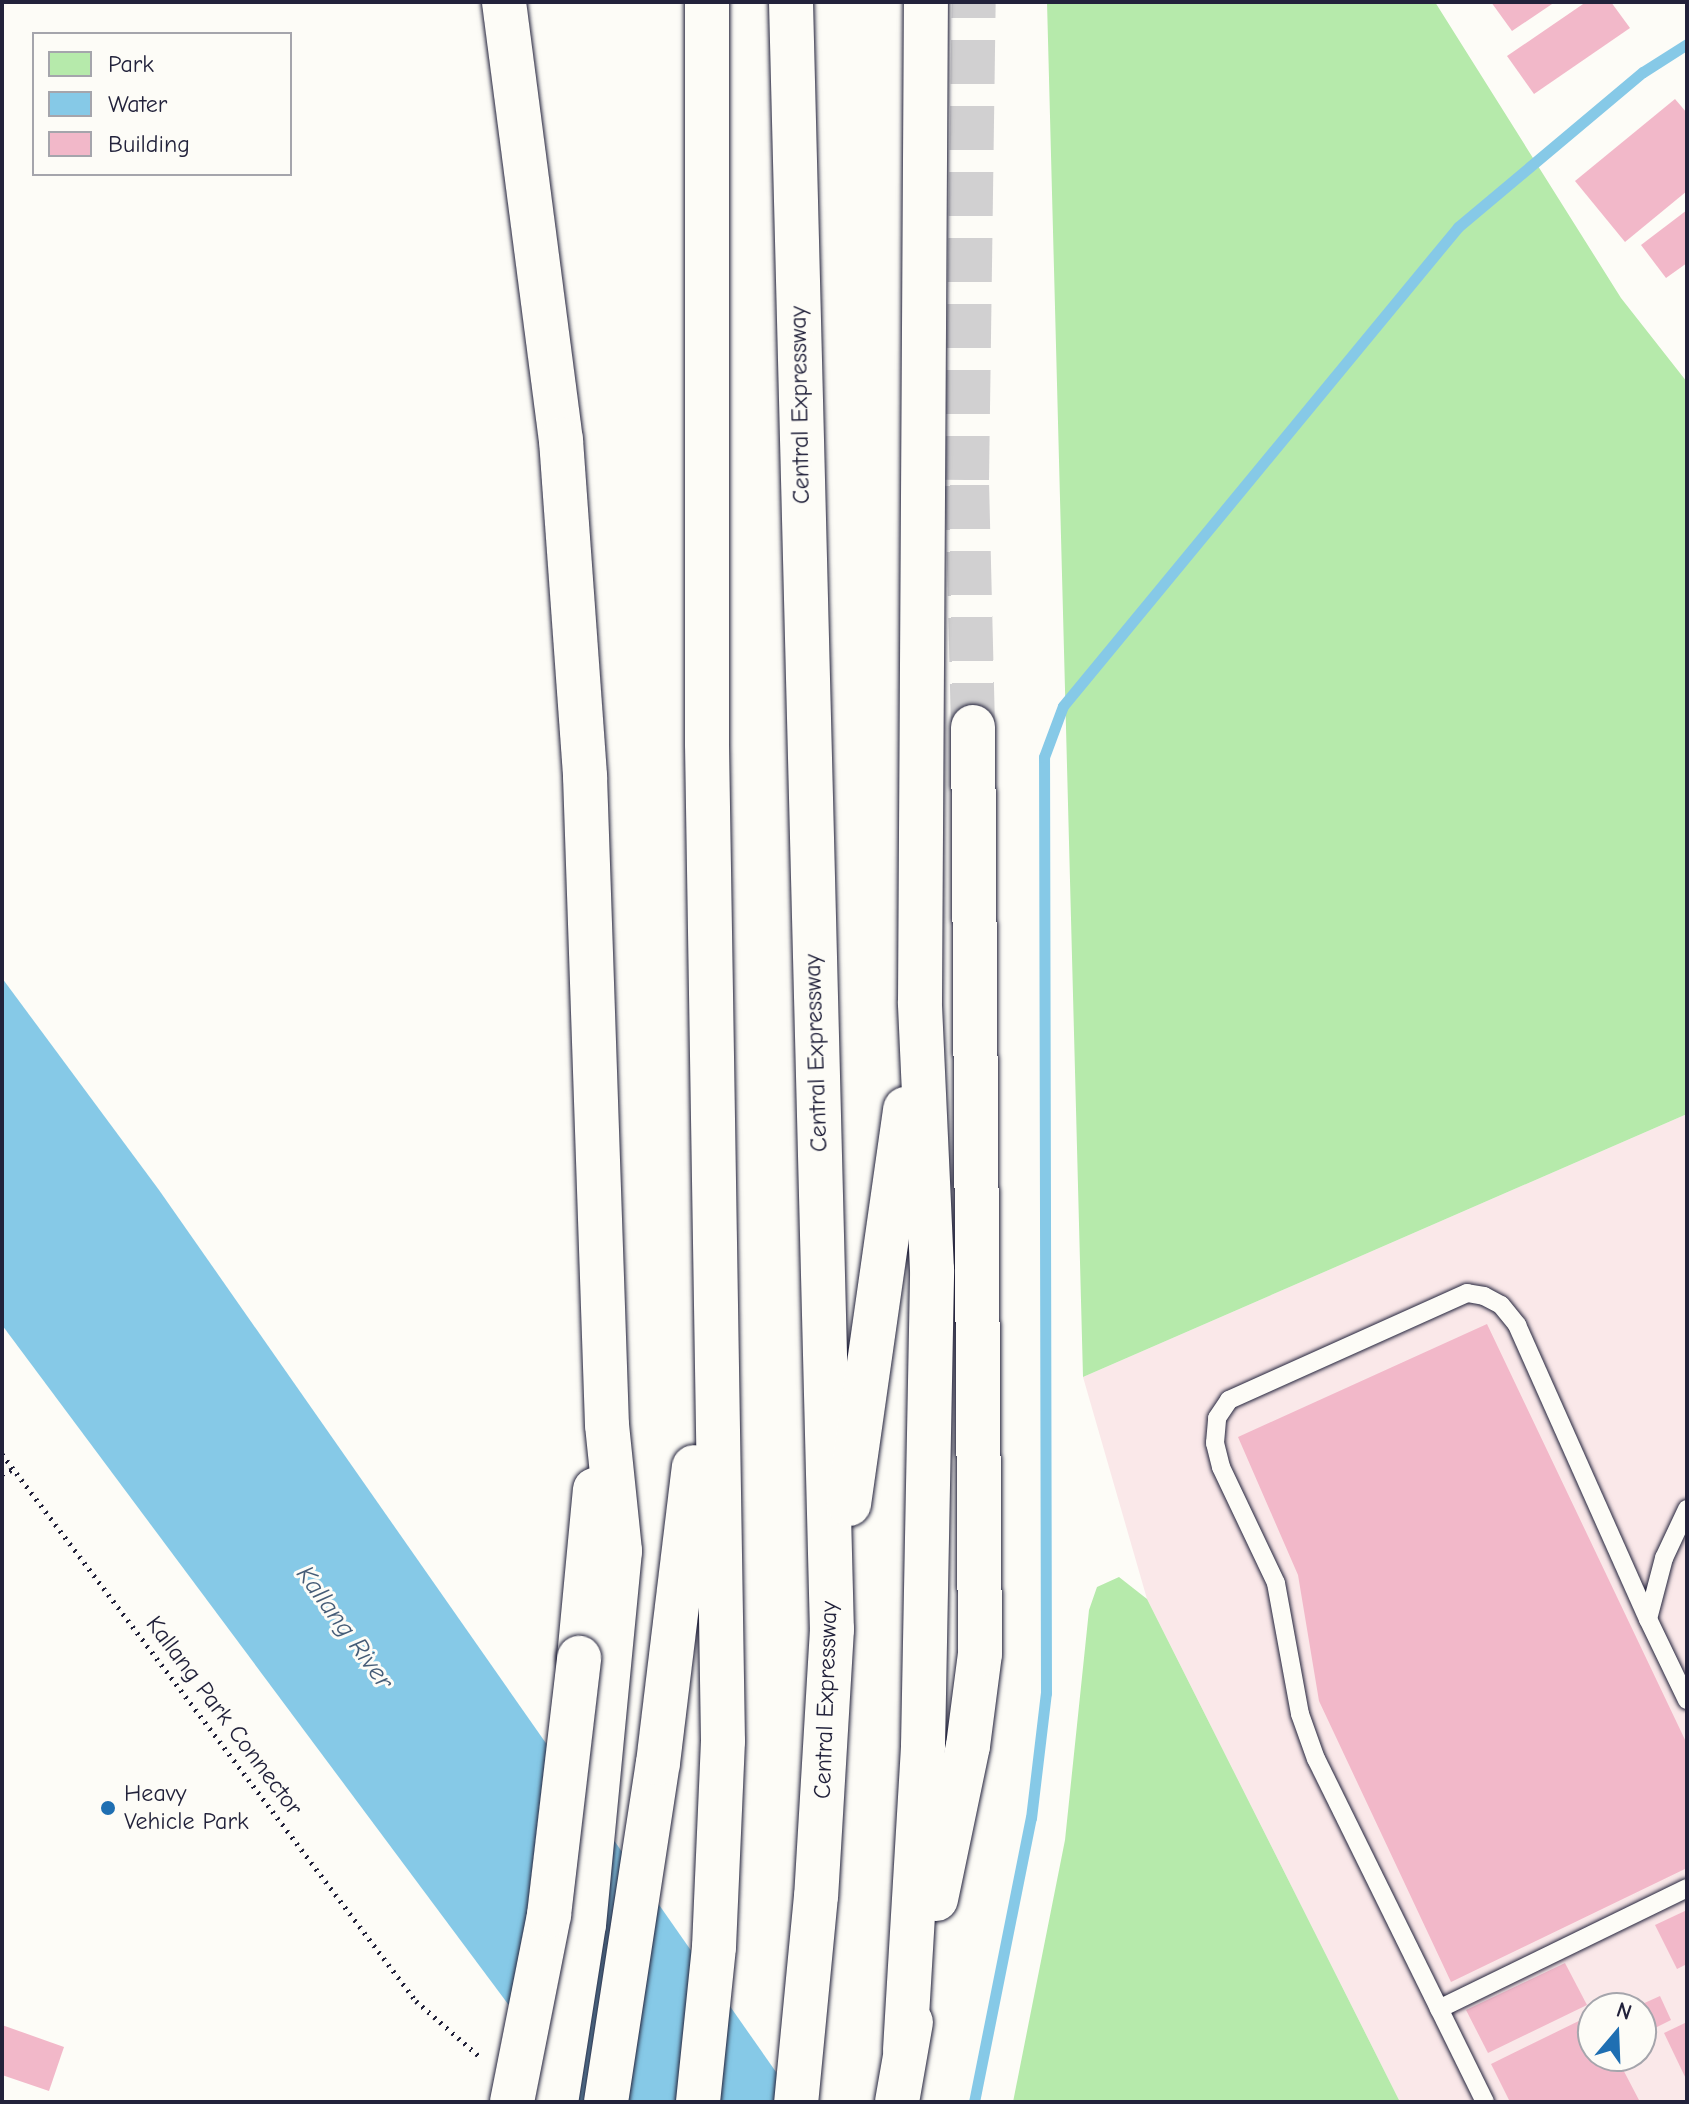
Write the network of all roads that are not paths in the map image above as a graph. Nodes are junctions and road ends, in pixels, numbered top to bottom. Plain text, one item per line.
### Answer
1 (504, 2) edge
2 (707, 2) edge
3 (791, 2) edge
4 (926, 2) edge
5 (973, 727) tunnel mouth
6 (920, 1002) junction
7 (714, 1298) junction
8 (1687, 1509) edge
9 (1648, 1619) junction
10 (832, 1629) junction
11 (594, 1665) junction
12 (1687, 1700) edge
13 (1687, 1888) edge
14 (1439, 2009) junction
15 (905, 2050) junction
16 (502, 2085) edge
17 (556, 2102) edge
18 (606, 2102) edge
19 (698, 2102) edge
20 (796, 2102) edge
21 (897, 2102) edge
22 (1485, 2102) edge

1 - 11 highway
2 - 7 highway
3 - 10 highway, Central Expressway
4 - 6 highway
5 - 15 highway
6 - 10 highway
6 - 15 highway
7 - 18 highway
7 - 19 highway
8 - 9 lane
9 - 12 lane
9 - 14 lane
10 - 20 highway, Central Expressway
11 - 16 highway, bridge
11 - 17 highway
13 - 14 lane
14 - 22 lane
15 - 21 highway

